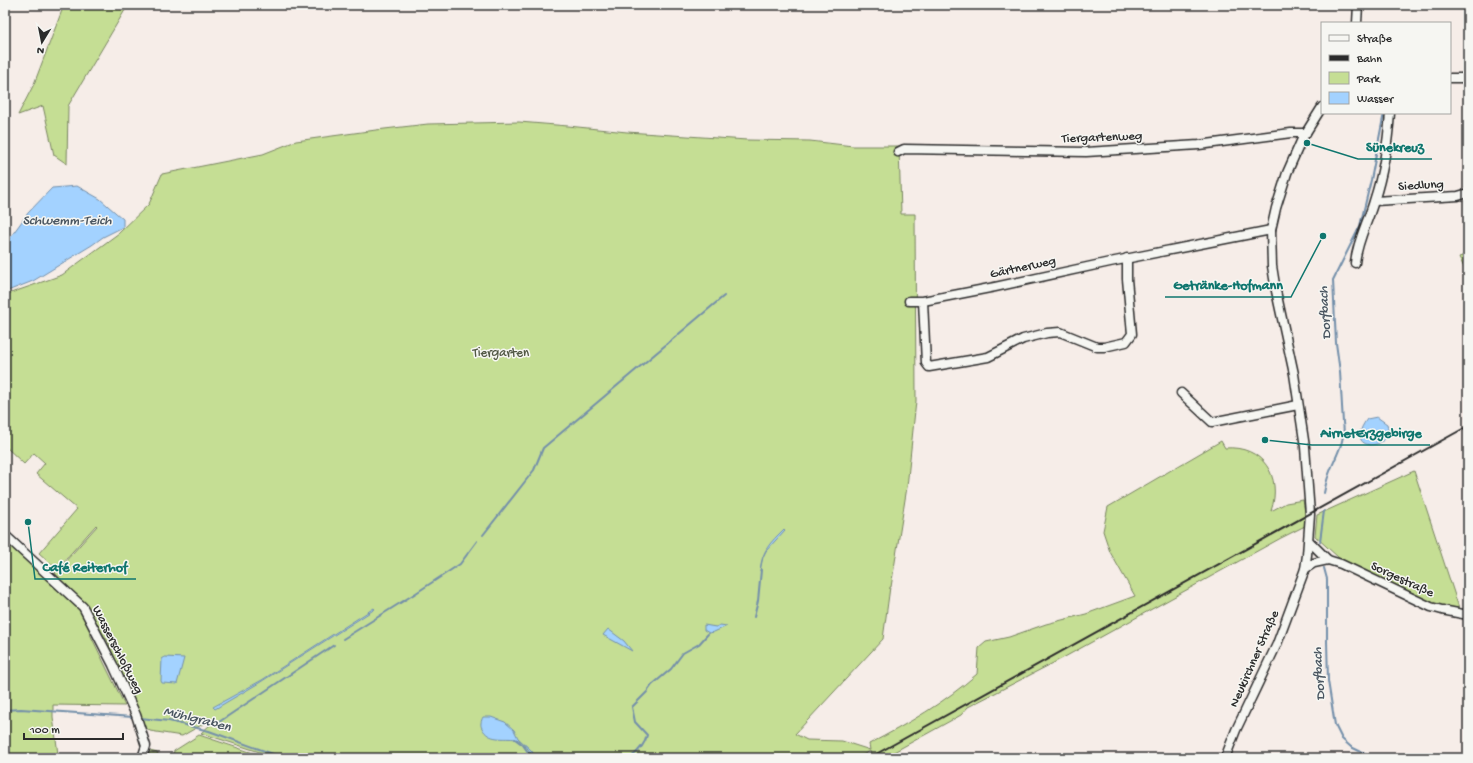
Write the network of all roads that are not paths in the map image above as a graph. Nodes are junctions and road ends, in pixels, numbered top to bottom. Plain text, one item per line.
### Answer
1 (1358, 5) edge
2 (1357, 22) edge
3 (1451, 78) edge
4 (1468, 78) edge
5 (1321, 109) edge
6 (1390, 114) edge
7 (1306, 133) junction
8 (898, 152) dead end
9 (1468, 193) edge
10 (1375, 201) junction
11 (1271, 230) junction
12 (1127, 258) junction
13 (1355, 263) dead end
14 (909, 301) dead end
15 (923, 301) junction
16 (1181, 393) dead end
17 (1298, 405) junction
18 (5, 535) edge
19 (1309, 541) junction
20 (1328, 560) junction
21 (1305, 569) junction
22 (1468, 615) edge
23 (142, 758) edge
24 (1225, 758) edge

1 - 2 street
3 - 4 street
5 - 7 street, Neukirchner Straße
6 - 10 street, Siedlung
7 - 8 street, Tiergartenweg
7 - 11 street, Neukirchner Straße
9 - 10 street, Siedlung
10 - 13 street, Siedlung
11 - 12 street, Gärtnerweg
11 - 17 street, Neukirchner Straße
12 - 15 street, Gärtnerweg
12 - 15 street
14 - 15 street, Gärtnerweg
16 - 17 street
17 - 19 street, Neukirchner Straße
18 - 23 street, Wasserschloßweg
19 - 20 street, Sorgestraße
19 - 21 street, Neukirchner Straße
20 - 21 street
20 - 22 street, Sorgestraße
21 - 24 street, Neukirchner Straße

